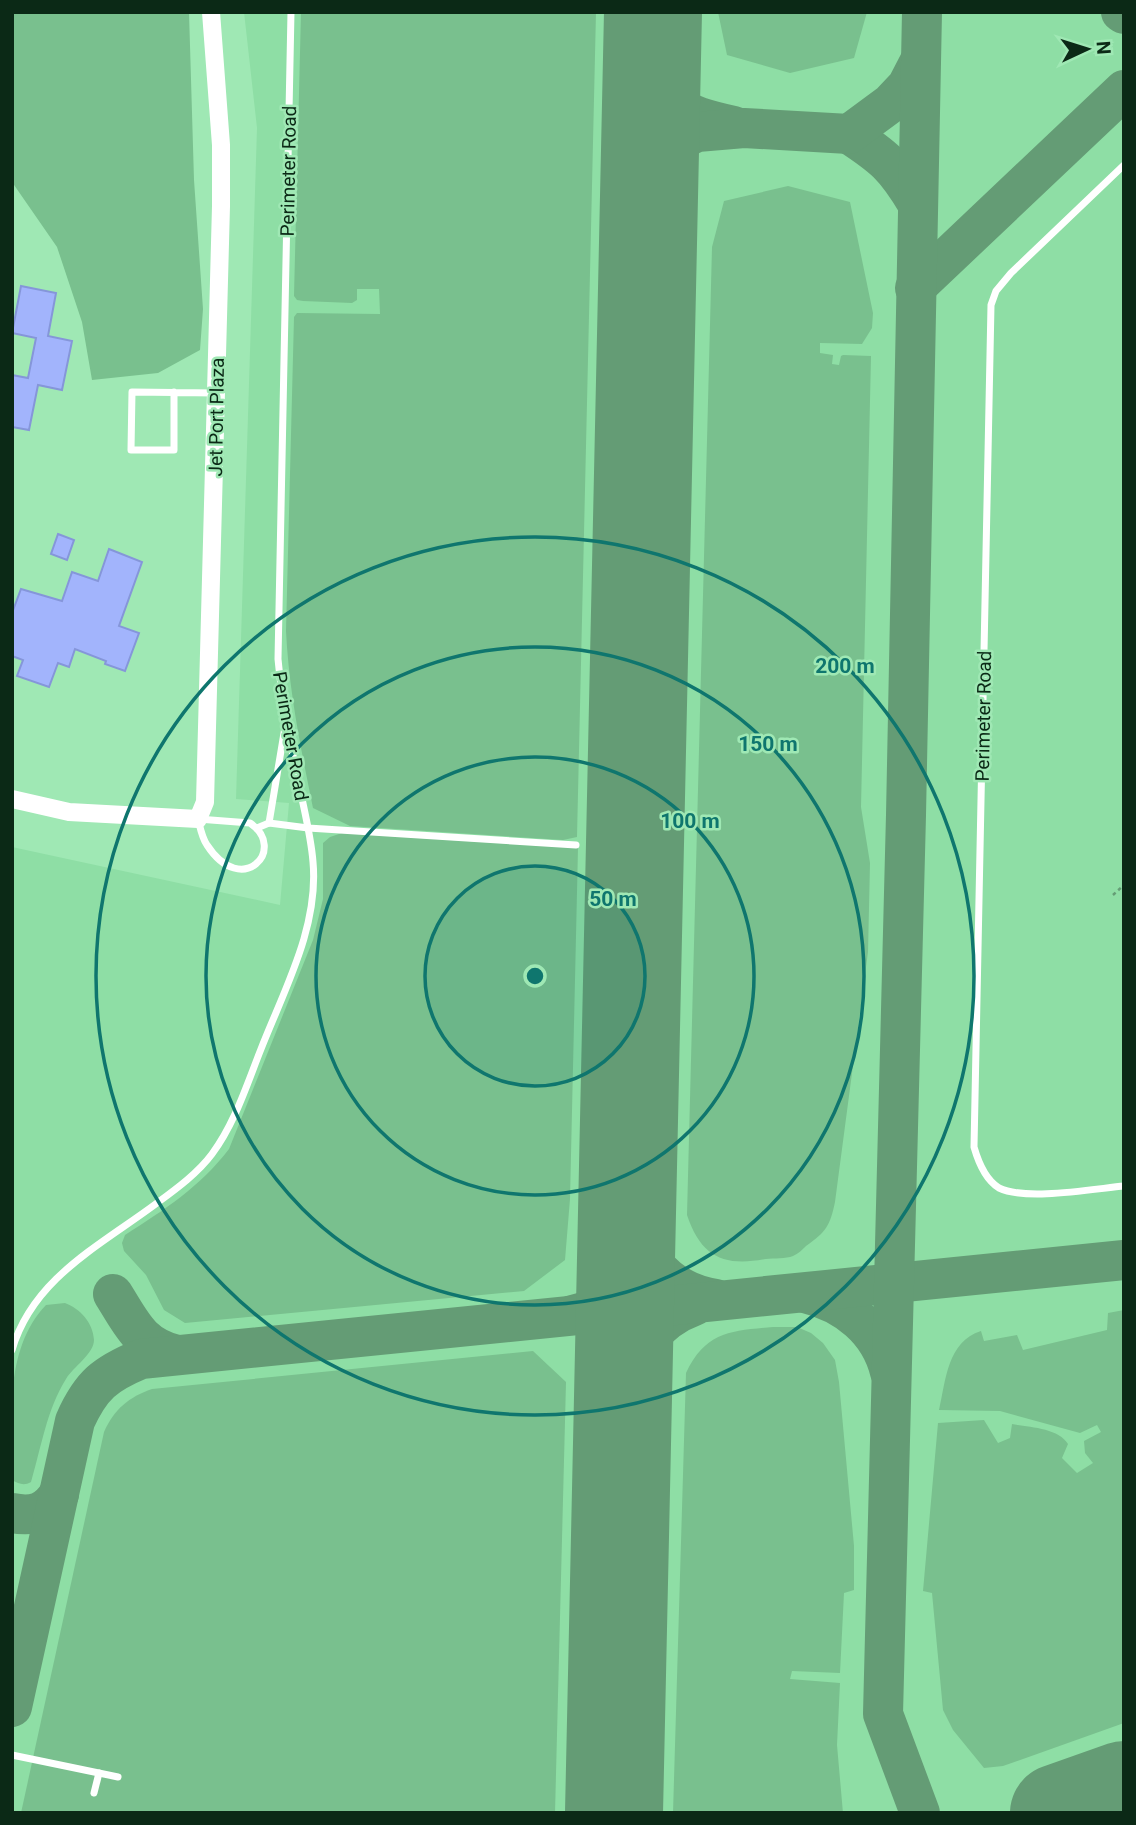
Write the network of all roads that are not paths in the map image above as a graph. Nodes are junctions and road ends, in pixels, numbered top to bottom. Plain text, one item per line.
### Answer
1 (211, 12) edge
2 (291, 12) edge
3 (1124, 165) edge
4 (174, 392) junction
5 (217, 393) junction
6 (286, 720) junction
7 (12, 799) edge
8 (198, 819) junction
9 (269, 823) junction
10 (257, 828) junction
11 (308, 828) junction
12 (576, 845) dead end
13 (1124, 1186) edge
14 (12, 1350) edge
15 (12, 1755) edge
16 (99, 1773) junction
17 (118, 1777) dead end
18 (94, 1793) dead end

1 - 5 street, Jet Port Plaza
2 - 6 lane, Perimeter Road
3 - 13 lane, Perimeter Road
4 - 4 lane
4 - 5 lane
5 - 8 street, Jet Port Plaza
6 - 9 lane
6 - 11 lane, Perimeter Road
7 - 8 street
8 - 10 lane
8 - 10 lane
9 - 10 lane
9 - 11 lane
11 - 12 lane
11 - 14 lane, Perimeter Road
15 - 16 lane
16 - 17 lane
16 - 18 lane

